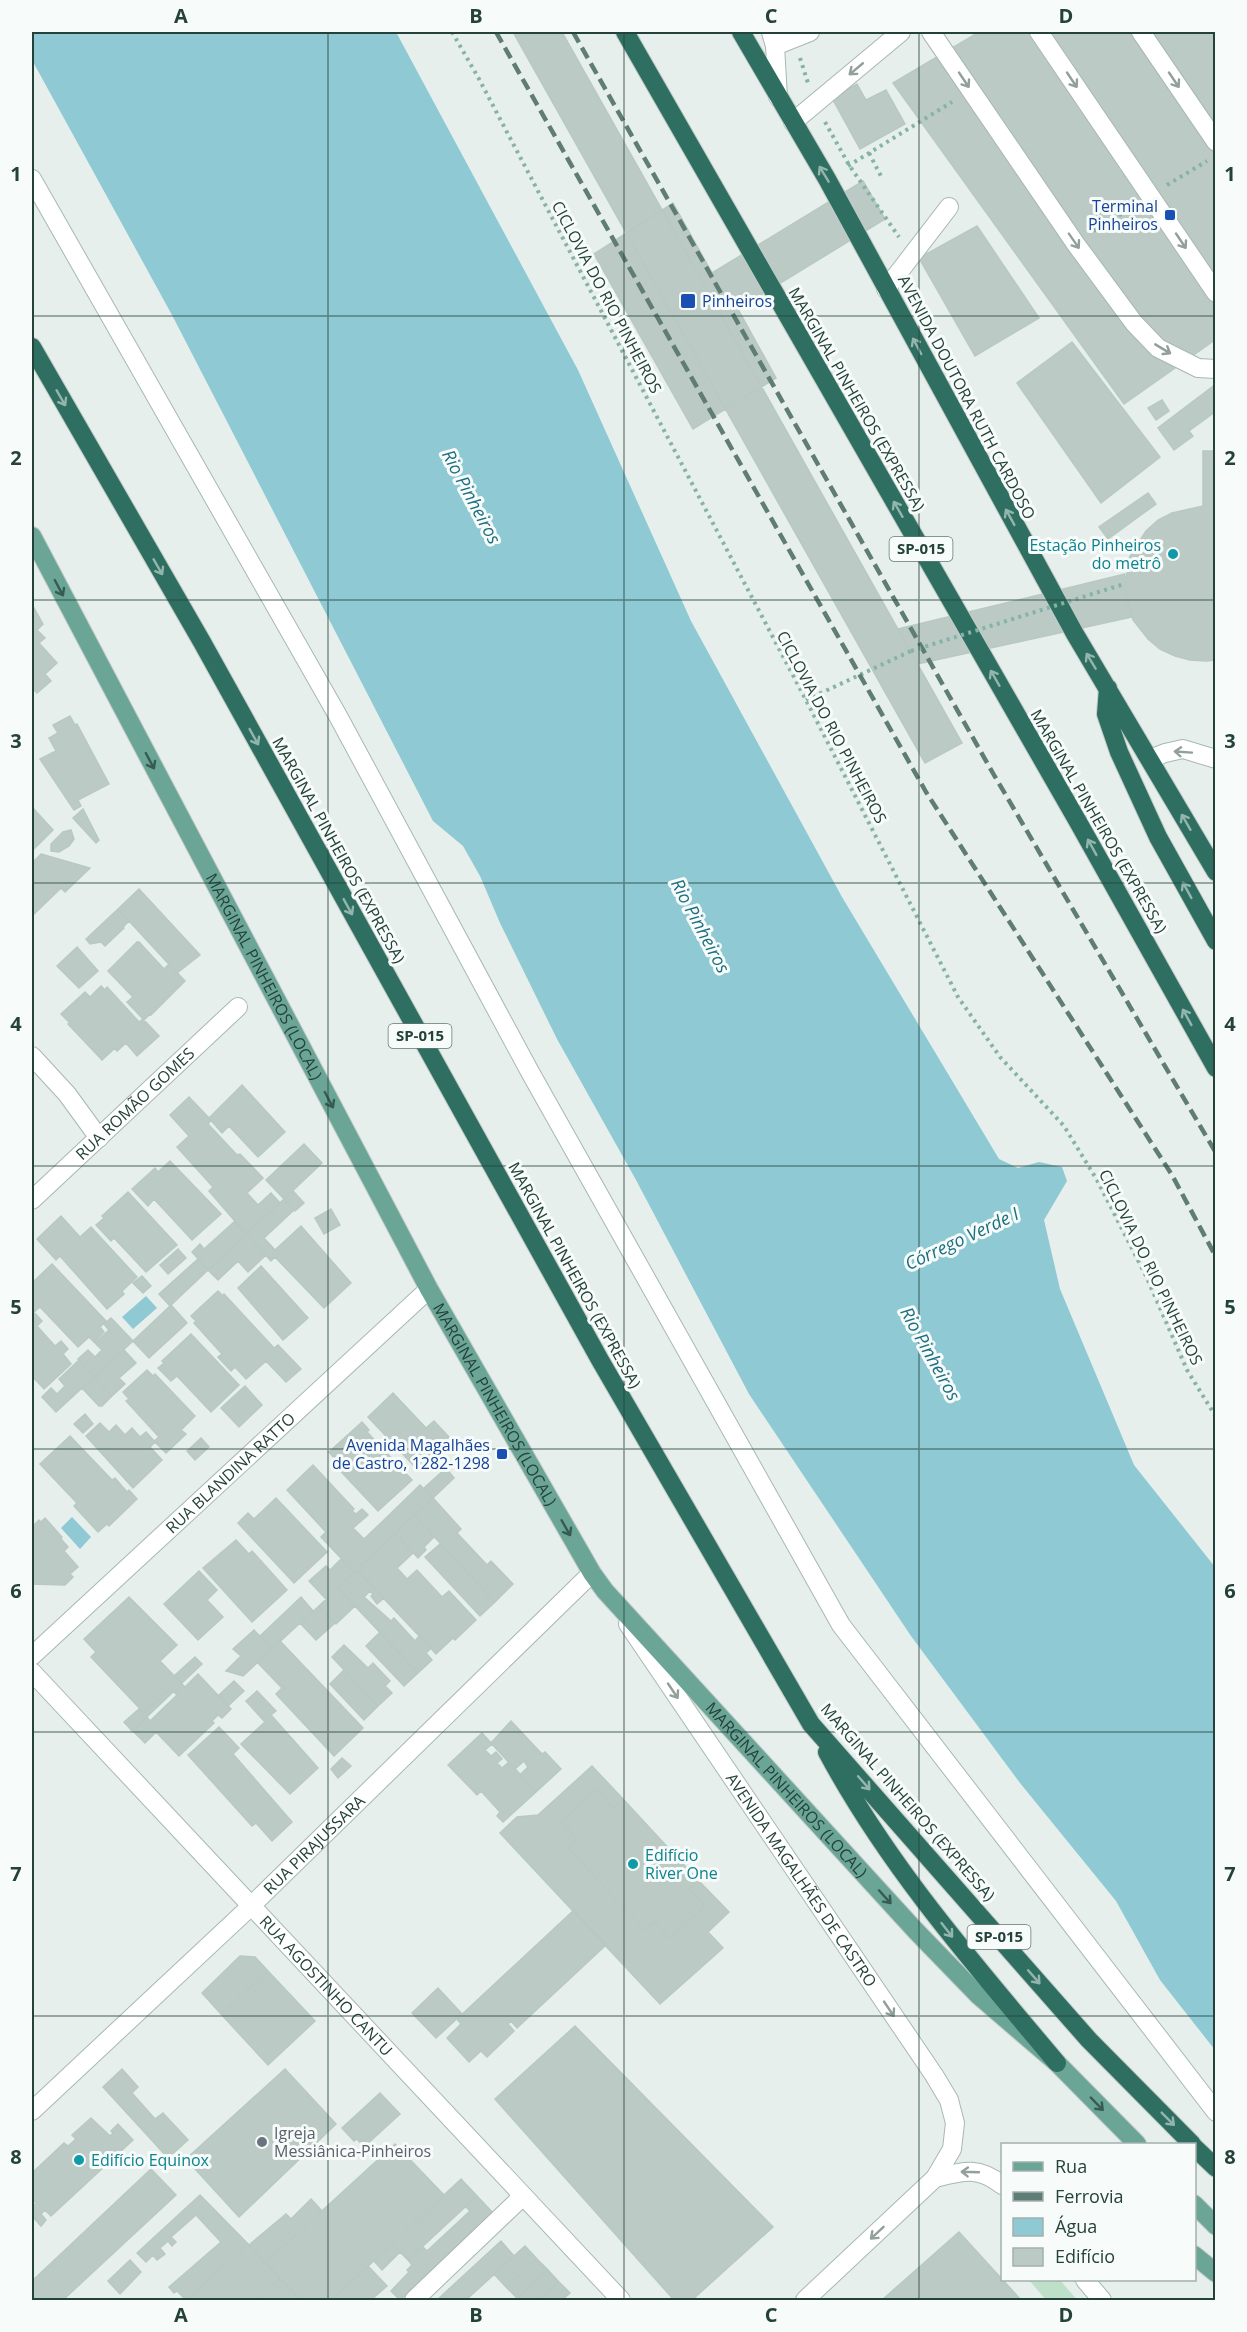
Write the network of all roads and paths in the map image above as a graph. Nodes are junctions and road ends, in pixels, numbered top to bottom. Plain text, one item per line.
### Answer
1 (452, 32) edge
2 (625, 32) edge
3 (741, 32) edge
4 (901, 32) edge
5 (932, 32) edge
6 (1039, 32) edge
7 (1142, 32) edge
8 (802, 35) edge
9 (773, 39) edge
10 (970, 90) junction
11 (778, 97) junction
12 (815, 104) junction
13 (793, 122) junction
14 (1215, 141) edge
15 (882, 178) dead end
16 (32, 179) edge
17 (949, 207) dead end
18 (913, 254) junction
19 (886, 289) junction
20 (1215, 293) edge
21 (32, 347) edge
22 (1215, 369) edge
23 (32, 537) edge
24 (1124, 584) dead end
25 (1108, 688) junction
26 (806, 700) junction
27 (1150, 759) junction
28 (1215, 759) edge
29 (1215, 872) edge
30 (1215, 941) edge
31 (238, 1007) dead end
32 (32, 1056) edge
33 (1215, 1068) edge
34 (99, 1138) junction
35 (32, 1200) edge
36 (429, 1289) junction
37 (1215, 1417) edge
38 (592, 1573) junction
39 (605, 1590) junction
40 (32, 1656) edge
41 (32, 1672) edge
42 (812, 1724) junction
43 (251, 1906) junction
44 (1057, 2063) junction
45 (32, 2111) edge
46 (1215, 2112) edge
47 (1135, 2143) edge
48 (1190, 2143) edge
49 (1196, 2149) edge
50 (1215, 2168) edge
51 (935, 2178) junction
52 (1001, 2184) edge
53 (523, 2196) junction
54 (1196, 2206) edge
55 (1215, 2226) edge
56 (1196, 2257) edge
57 (1215, 2273) edge
58 (1086, 2281) edge
59 (414, 2301) edge
60 (621, 2301) edge
61 (805, 2301) edge
62 (1102, 2301) edge

1 - 26 path, CICLOVIA DO RIO PINHEIROS
33 -> 2 highway, MARGINAL PINHEIROS (EXPRESSA) / SP-015
3 - 11 highway, AVENIDA DOUTORA RUTH CARDOSO
4 -> 12 street
5 -> 10 street
6 -> 20 street
7 -> 14 street
8 - 9 street
8 - 12 path
9 - 11 street
10 - 15 path
10 -> 22 street
11 - 13 highway, AVENIDA DOUTORA RUTH CARDOSO
12 - 13 street
12 - 18 path
19 -> 13 highway, AVENIDA DOUTORA RUTH CARDOSO
16 - 46 street
17 - 18 street
18 - 19 street
25 -> 19 highway, AVENIDA DOUTORA RUTH CARDOSO
21 -> 42 highway, MARGINAL PINHEIROS (EXPRESSA) / SP-015
23 -> 36 main road, MARGINAL PINHEIROS (LOCAL)
24 - 26 path, bridge
25 - 27 highway, AVENIDA DOUTORA RUTH CARDOSO
30 -> 25 highway
26 - 37 path, CICLOVIA DO RIO PINHEIROS
28 -> 27 street
29 -> 27 highway, AVENIDA DOUTORA RUTH CARDOSO
31 - 34 street, RUA ROMÃO GOMES
32 - 34 street
34 - 35 street, RUA ROMÃO GOMES
36 -> 38 main road, MARGINAL PINHEIROS (LOCAL)
36 - 40 street, RUA BLANDINA RATTO
38 - 39 main road, MARGINAL PINHEIROS (LOCAL)
38 - 43 street, RUA PIRAJUSSARA
39 -> 44 main road, MARGINAL PINHEIROS (LOCAL)
39 -> 51 street, AVENIDA MAGALHÃES DE CASTRO
41 - 43 street, RUA AGOSTINHO CANTU
42 -> 44 highway
42 -> 48 highway, MARGINAL PINHEIROS (EXPRESSA) / SP-015
43 - 45 street, RUA PIRAJUSSARA
43 - 53 street, RUA AGOSTINHO CANTU
44 -> 47 main road, MARGINAL PINHEIROS (LOCAL)
49 - 50 highway, MARGINAL PINHEIROS (EXPRESSA) / SP-015
52 -> 51 street
51 -> 61 street, AVENIDA MAGALHÃES DE CASTRO
53 - 59 street
53 - 60 street, RUA AGOSTINHO CANTU
54 - 55 main road
56 - 57 main road
58 - 62 street

